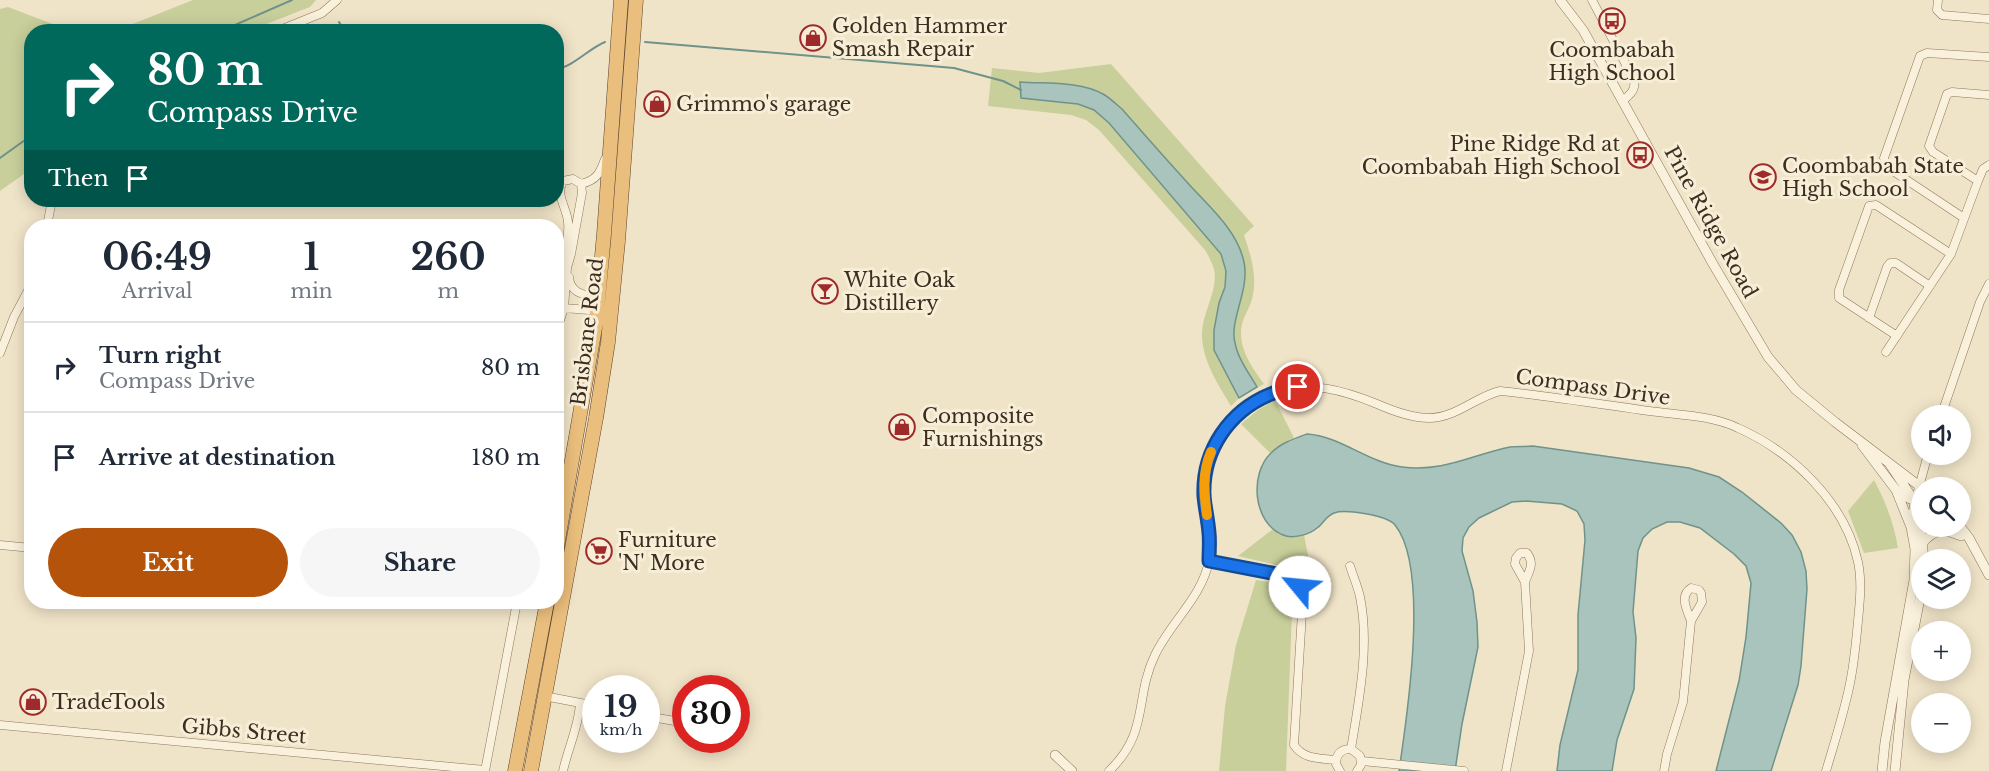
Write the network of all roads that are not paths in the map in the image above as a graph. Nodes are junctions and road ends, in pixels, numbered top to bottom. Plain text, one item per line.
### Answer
1 (337, 0) edge
2 (621, 0) edge
3 (636, 0) edge
4 (1560, 0) edge
5 (1569, 0) edge
6 (1592, 0) edge
7 (1938, 0) edge
8 (1569, 11) junction
9 (1989, 19) edge
10 (295, 24) edge
11 (1989, 57) edge
12 (1989, 95) edge
13 (1622, 101) junction
14 (612, 139) junction
15 (1989, 165) edge
16 (1978, 181) junction
17 (564, 182) edge
18 (581, 184) junction
19 (564, 207) edge
20 (1964, 218) junction
21 (564, 243) edge
22 (571, 254) junction
23 (1951, 254) junction
24 (1989, 284) edge
25 (1930, 286) junction
26 (24, 298) edge
27 (605, 305) junction
28 (564, 308) joint
29 (1869, 318) junction
30 (1897, 336) junction
31 (1886, 352) dead end
32 (0, 353) edge
33 (1945, 405) edge
34 (1857, 439) junction
35 (1888, 461) junction
36 (1911, 479) edge
37 (1896, 490) junction
38 (1911, 494) edge
39 (1911, 500) edge
40 (564, 508) edge
41 (1911, 526) edge
42 (1913, 537) edge
43 (1921, 537) edge
44 (1928, 537) edge
45 (1966, 537) edge
46 (1922, 544) junction
47 (0, 545) edge
48 (24, 547) edge
49 (1923, 549) edge
50 (1209, 561) junction
51 (1350, 567) dead end
52 (1989, 575) edge
53 (1525, 582) dead end
54 (564, 587) edge
55 (517, 609) edge
56 (546, 609) edge
57 (560, 609) edge
58 (1918, 609) edge
59 (1691, 621) dead end
60 (544, 696) junction
61 (580, 703) joint
62 (0, 725) edge
63 (1351, 749) junction
64 (1055, 755) dead end
65 (1336, 760) junction
66 (1362, 761) junction
67 (485, 771) edge
68 (515, 771) edge
69 (531, 771) edge
70 (563, 771) edge
71 (1072, 771) edge
72 (1108, 771) edge
73 (1341, 771) edge
74 (1357, 771) edge
75 (1464, 771) edge
76 (1506, 771) edge
77 (1664, 771) edge
78 (1826, 771) edge
79 (1882, 771) edge
80 (1895, 771) edge

1 - 10 street
2 - 14 highway, Brisbane Road
3 - 27 highway, Brisbane Road
4 - 8 street, Pine Ridge Road
5 - 8 street
6 - 13 street
7 - 9 street
8 - 13 street, Pine Ridge Road
11 - 20 street
12 - 16 street
13 - 34 street, Pine Ridge Road
14 - 18 street
14 - 27 highway, Brisbane Road
15 - 16 street
16 - 20 street
17 - 18 street
18 - 22 street
19 - 21 street
20 - 23 street
22 - 27 street
22 - 28 street
23 - 25 street
23 - 29 street
24 - 33 street
25 - 29 street
25 - 30 street
26 - 32 street
27 - 28 street
27 - 40 highway, Brisbane Road
27 - 54 highway, Brisbane Road
29 - 30 street
30 - 31 street
34 - 35 street, Pine Ridge Road
34 - 37 street, Pine Ridge Road
35 - 36 street, Pine Ridge Road
35 - 38 street
37 - 39 street, Pine Ridge Road
37 - 41 street
42 - 79 street
43 - 46 street
44 - 46 street
45 - 52 street
46 - 49 street
47 - 48 street
50 - 65 street
50 - 72 street, Compass Drive
50 - 78 street, Compass Drive
51 - 63 street
53 - 76 street
55 - 67 street
56 - 68 highway
57 - 60 highway, Brisbane Road
58 - 80 street
59 - 77 street
60 - 61 street
60 - 69 highway, Brisbane Road
61 - 70 street
62 - 67 street, Gibbs Street
63 - 65 street
63 - 66 street
64 - 71 street
65 - 73 street
66 - 74 street
66 - 75 street

